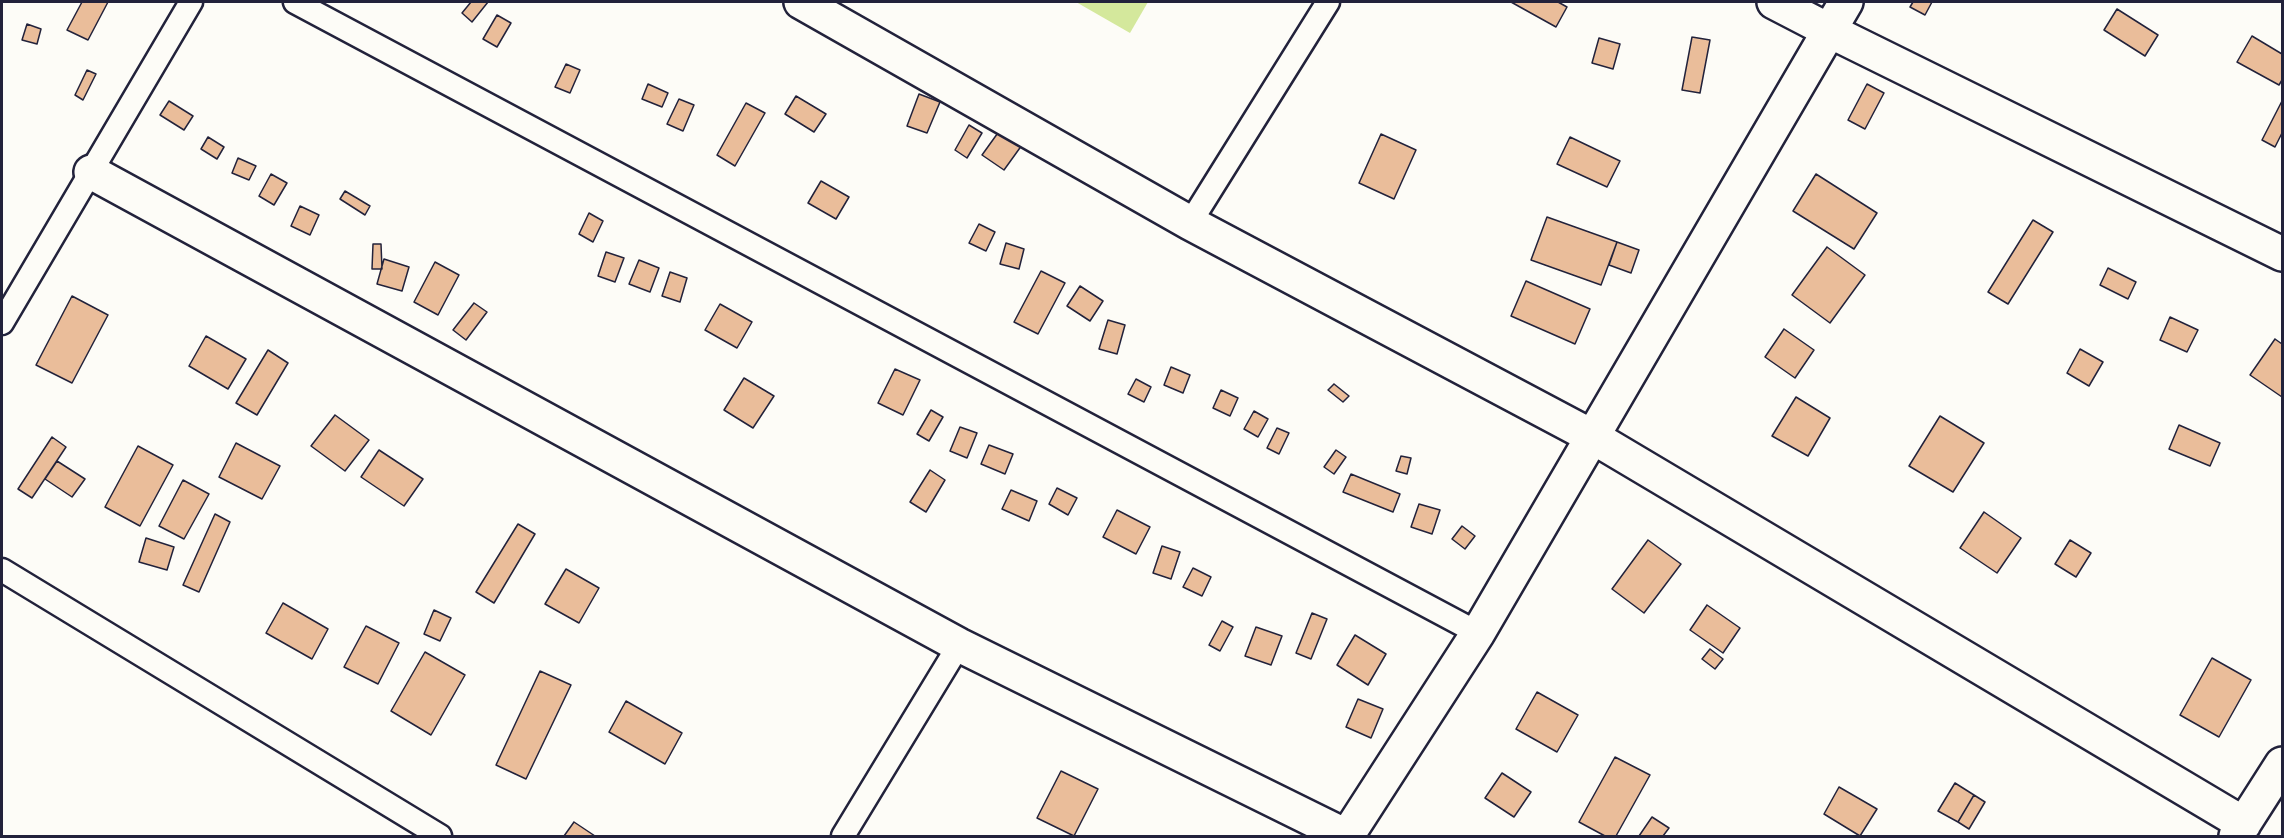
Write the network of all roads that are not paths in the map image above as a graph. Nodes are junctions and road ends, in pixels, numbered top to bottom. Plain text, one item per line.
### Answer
1 (191, 2) edge
2 (295, 2) edge
3 (801, 2) edge
4 (1328, 2) edge
5 (1774, 2) edge
6 (1846, 2) edge
7 (1828, 30) junction
8 (91, 172) junction
9 (1190, 223) junction
10 (2283, 254) edge
11 (2, 323) edge
12 (1593, 437) junction
13 (2, 570) edge
14 (1478, 633) junction
15 (959, 645) junction
16 (2283, 764) edge
17 (2240, 830) edge
18 (440, 837) edge
19 (843, 837) edge
20 (1346, 837) edge

1 - 8 lane
2 - 14 lane
3 - 9 street
4 - 9 lane
5 - 7 street
6 - 7 street
7 - 10 street
7 - 12 street
8 - 11 lane
8 - 15 street
9 - 12 street
12 - 14 street
12 - 17 street
13 - 18 lane
14 - 20 street
15 - 19 lane
15 - 20 street
16 - 17 street

